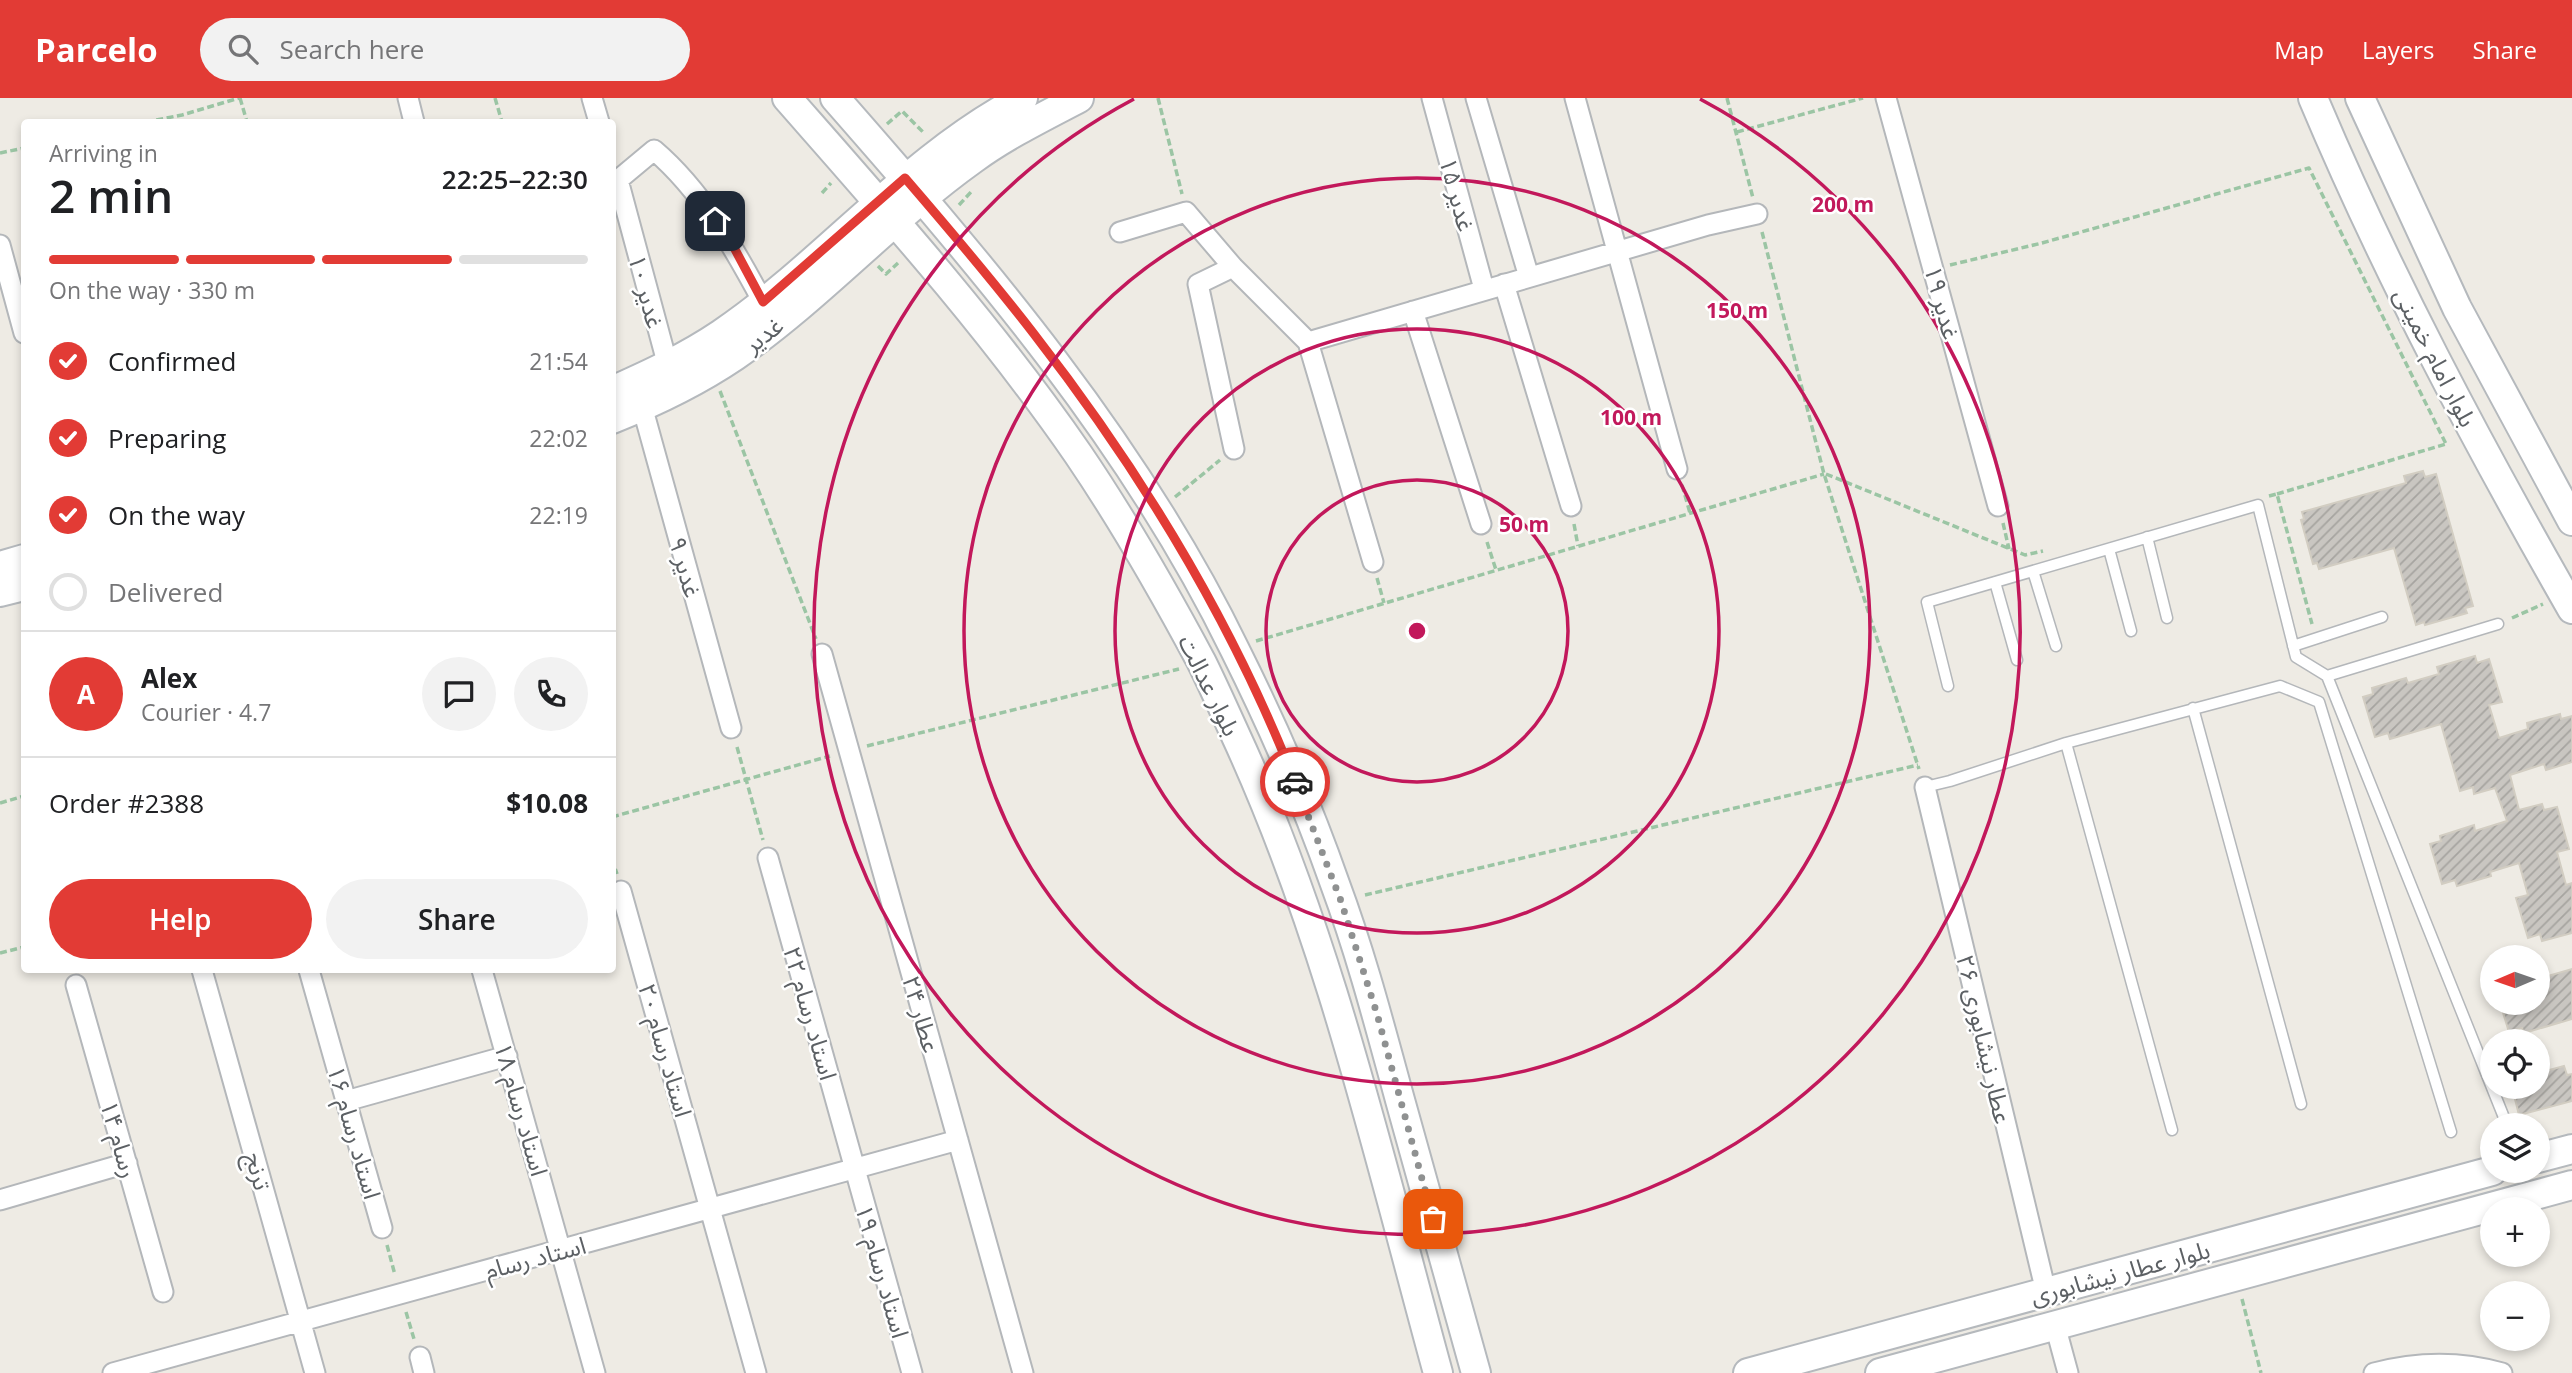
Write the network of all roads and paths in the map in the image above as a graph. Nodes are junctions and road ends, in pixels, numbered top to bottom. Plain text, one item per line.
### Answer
1 (240, 98) edge
2 (408, 98) edge
3 (495, 98) edge
4 (592, 98) edge
5 (787, 98) edge
6 (835, 98) edge
7 (1023, 98) edge
8 (1079, 98) edge
9 (1157, 98) edge
10 (1433, 98) edge
11 (1476, 98) edge
12 (1575, 98) edge
13 (1727, 98) edge
14 (1863, 98) edge
15 (1886, 98) edge
16 (2313, 98) edge
17 (2360, 98) edge
18 (158, 119) edge
19 (246, 119) edge
20 (413, 119) edge
21 (501, 119) edge
22 (598, 119) edge
23 (1736, 132) junction
24 (21, 149) edge
25 (0, 153) edge
26 (616, 171) edge
27 (616, 176) edge
28 (914, 188) junction
29 (886, 211) junction
30 (1186, 212) junction
31 (1757, 214) junction
32 (1120, 232) dead end
33 (0, 245) edge
34 (1616, 252) junction
35 (1233, 267) junction
36 (1934, 269) junction
37 (1529, 277) junction
38 (1504, 284) junction
39 (1484, 289) junction
40 (763, 302) junction
41 (1413, 311) junction
42 (21, 322) edge
43 (1308, 342) junction
44 (668, 366) junction
45 (712, 370) junction
46 (616, 389) edge
47 (642, 406) junction
48 (616, 417) edge
49 (2476, 435) junction
50 (2446, 444) junction
51 (1234, 449) joint
52 (1677, 468) joint
53 (1824, 474) junction
54 (2277, 494) dead end
55 (1571, 506) dead end
56 (1998, 506) joint
57 (1157, 512) junction
58 (1690, 513) junction
59 (2572, 521) edge
60 (1480, 524) joint
61 (2147, 537) junction
62 (2009, 548) dead end
63 (2109, 549) junction
64 (21, 560) edge
65 (1373, 562) dead end
66 (0, 566) edge
67 (1496, 570) junction
68 (2033, 571) junction
69 (1995, 582) junction
70 (21, 587) edge
71 (0, 592) edge
72 (2568, 602) edge
73 (2382, 617) dead end
74 (2168, 618) dead end
75 (2498, 624) joint
76 (2132, 631) dead end
77 (2056, 646) dead end
78 (2293, 646) junction
79 (1234, 647) junction
80 (822, 654) joint
81 (2017, 660) dead end
82 (1202, 664) junction
83 (2327, 676) junction
84 (1948, 686) dead end
85 (2193, 708) junction
86 (731, 728) joint
87 (2066, 743) junction
88 (849, 751) junction
89 (1918, 765) junction
90 (746, 780) junction
91 (1925, 787) junction
92 (21, 797) edge
93 (0, 803) edge
94 (616, 816) edge
95 (768, 858) joint
96 (621, 891) dead end
97 (1341, 901) junction
98 (21, 948) edge
99 (0, 953) edge
100 (203, 973) edge
101 (310, 973) edge
102 (483, 973) edge
103 (76, 985) dead end
104 (507, 1056) junction
105 (346, 1101) junction
106 (2301, 1104) dead end
107 (2502, 1113) edge
108 (2172, 1130) dead end
109 (2451, 1132) dead end
110 (958, 1140) junction
111 (2572, 1149) edge
112 (2550, 1155) edge
113 (127, 1163) junction
114 (855, 1168) junction
115 (2480, 1174) edge
116 (2528, 1184) edge
117 (2572, 1185) edge
118 (0, 1200) edge
119 (710, 1208) junction
120 (382, 1228) joint
121 (561, 1250) junction
122 (2237, 1276) junction
123 (163, 1292) dead end
124 (2046, 1292) junction
125 (401, 1294) junction
126 (300, 1321) junction
127 (2055, 1325) junction
128 (422, 1365) edge
129 (113, 1373) edge
130 (315, 1373) edge
131 (595, 1373) edge
132 (756, 1373) edge
133 (912, 1373) edge
134 (1023, 1373) edge
135 (1438, 1373) edge
136 (1476, 1373) edge
137 (1748, 1373) edge
138 (1880, 1373) edge
139 (2068, 1373) edge
140 (2261, 1373) edge
141 (2374, 1373) edge
142 (2502, 1373) edge

1 - 18 path
1 - 19 path
2 - 20 street
3 - 21 path
4 - 22 street
5 - 29 street, بلوار عدالت
6 - 28 street, بلوار عدالت
7 - 28 street
8 - 28 street
9 - 30 path
10 - 39 street, غدیر ۱۵
11 - 37 street
12 - 34 street
13 - 23 path
14 - 23 path
15 - 36 street, غدیر ۱۹
16 - 49 street, بلوار امام خمینی
17 - 59 street, بلوار امام خمینی
23 - 31 path
24 - 25 path
26 - 40 street, غدیر ۱۰
27 - 44 street, غدیر ۱۰
28 - 29 street
28 - 57 street, بلوار عدالت
29 - 40 street, غدیر
29 - 45 street, غدیر
29 - 82 street, بلوار عدالت
30 - 32 street
30 - 35 street
31 - 34 street
31 - 53 path
33 - 42 street
34 - 37 street
34 - 52 street
35 - 43 street
35 - 51 street
36 - 50 path
36 - 56 street, غدیر ۱۹
37 - 38 street
38 - 39 street
38 - 55 street
39 - 41 street
40 - 44 street, غدیر
41 - 43 street
41 - 60 street
43 - 65 street
44 - 46 street, غدیر
45 - 47 street, غدیر
45 - 80 path
47 - 48 street, غدیر
47 - 86 street, غدیر ۹
49 - 50 path
49 - 72 street, بلوار امام خمینی
50 - 54 path
51 - 57 path
52 - 58 path
53 - 58 path
53 - 89 path
56 - 62 path
57 - 79 street, بلوار عدالت
58 - 67 path
60 - 67 path
61 - 63 lane
61 - 74 lane
61 - 78 lane
63 - 68 lane
63 - 76 lane
64 - 66 street
67 - 79 path
68 - 69 lane
68 - 77 lane
69 - 81 lane
69 - 84 lane
70 - 71 street
72 - 75 path
73 - 78 lane
75 - 83 lane
78 - 83 lane
79 - 97 street, بلوار عدالت
80 - 88 street, عطار ۲۴
82 - 88 path
82 - 135 street, بلوار عدالت
83 - 107 lane
85 - 87 lane
85 - 106 lane
85 - 109 lane
86 - 90 path
87 - 91 lane
87 - 108 lane
88 - 90 path
88 - 110 street, عطار ۲۴
89 - 91 path
89 - 97 path
90 - 94 path
90 - 95 path
91 - 124 street, عطار نیشابوری ۲۶
92 - 93 path
95 - 114 street, استاد رسام ۲۲
96 - 119 street, استاد رسام ۲۰
97 - 136 street, بلوار عدالت
98 - 99 path
100 - 126 street, ترنج
101 - 105 street, استاد رسام ۱۶
102 - 104 street, استاد رسام ۱۸
103 - 113 street, رسام ۱۴
104 - 105 street
104 - 121 street, استاد رسام ۱۸
105 - 120 street, استاد رسام ۱۶
110 - 114 street, استاد رسام
110 - 134 street, عطار ۲۴
111 - 112 street
113 - 118 street
113 - 123 street, رسام ۱۴
114 - 119 street, استاد رسام
114 - 133 street, استاد رسام ۱۹
115 - 124 street, بلوار عطار نیشابوری
116 - 117 street, بلوار عطار نیشابوری
116 - 122 street, بلوار عطار نیشابوری
119 - 121 street, استاد رسام
119 - 132 street, استاد رسام ۲۰
120 - 125 path, استاد رسام ۱۶
121 - 125 street, استاد رسام
121 - 131 street, استاد رسام ۱۸
122 - 127 street, بلوار عطار نیشابوری
122 - 140 path
124 - 127 street
124 - 137 street, بلوار عطار نیشابوری
125 - 126 street, استاد رسام
125 - 128 path, استاد رسام ۱۶
126 - 129 street, استاد رسام
126 - 130 street, ترنج
127 - 138 street, بلوار عطار نیشابوری
127 - 139 street
141 - 142 street

